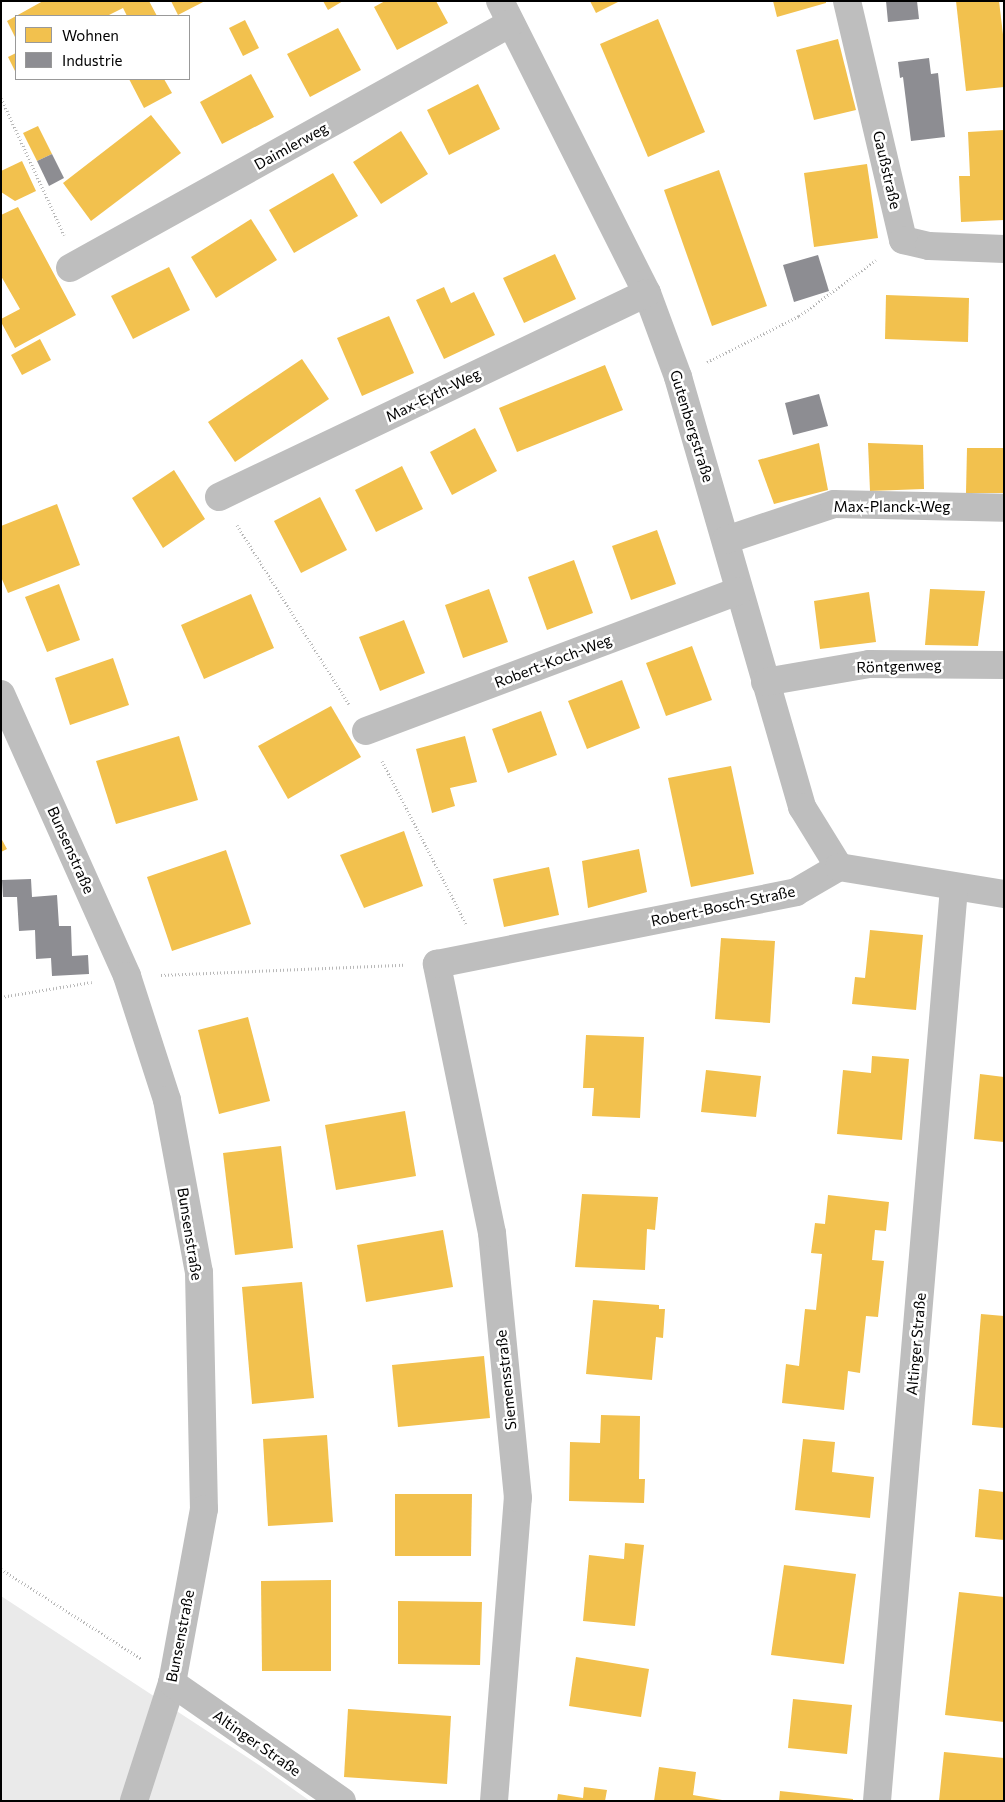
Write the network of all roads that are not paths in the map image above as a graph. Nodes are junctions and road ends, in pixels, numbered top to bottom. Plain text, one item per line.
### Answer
1 (847, 1) edge
2 (506, 12) edge
3 (1004, 248) edge
4 (74, 267) road end
5 (647, 293) junction
6 (220, 497) dead end
7 (1004, 508) edge
8 (726, 540) junction
9 (739, 591) junction
10 (1004, 665) edge
11 (765, 682) junction
12 (1, 694) edge
13 (366, 731) dead end
14 (839, 867) junction
15 (954, 887) junction
16 (1004, 894) edge
17 (437, 964) joint
18 (172, 1683) junction
19 (134, 1801) edge
20 (342, 1801) edge
21 (494, 1801) edge
22 (877, 1801) edge

1 - 3 street, Gaußstraße
2 - 4 street, Daimlerweg
2 - 5 street, Gutenbergstraße
5 - 6 street, Max-Eyth-Weg
5 - 8 street, Gutenbergstraße
7 - 8 street, Max-Planck-Weg
8 - 9 street, Gutenbergstraße
9 - 11 street, Gutenbergstraße
9 - 13 street, Robert-Koch-Weg
10 - 11 street, Röntgenweg
11 - 14 street, Gutenbergstraße
12 - 18 street, Bunsenstraße
14 - 15 street
14 - 17 street, Robert-Bosch-Straße
15 - 16 street
15 - 22 street, Altinger Straße
17 - 21 street, Siemensstraße
18 - 19 street, Bunsenstraße
18 - 20 street, Altinger Straße

